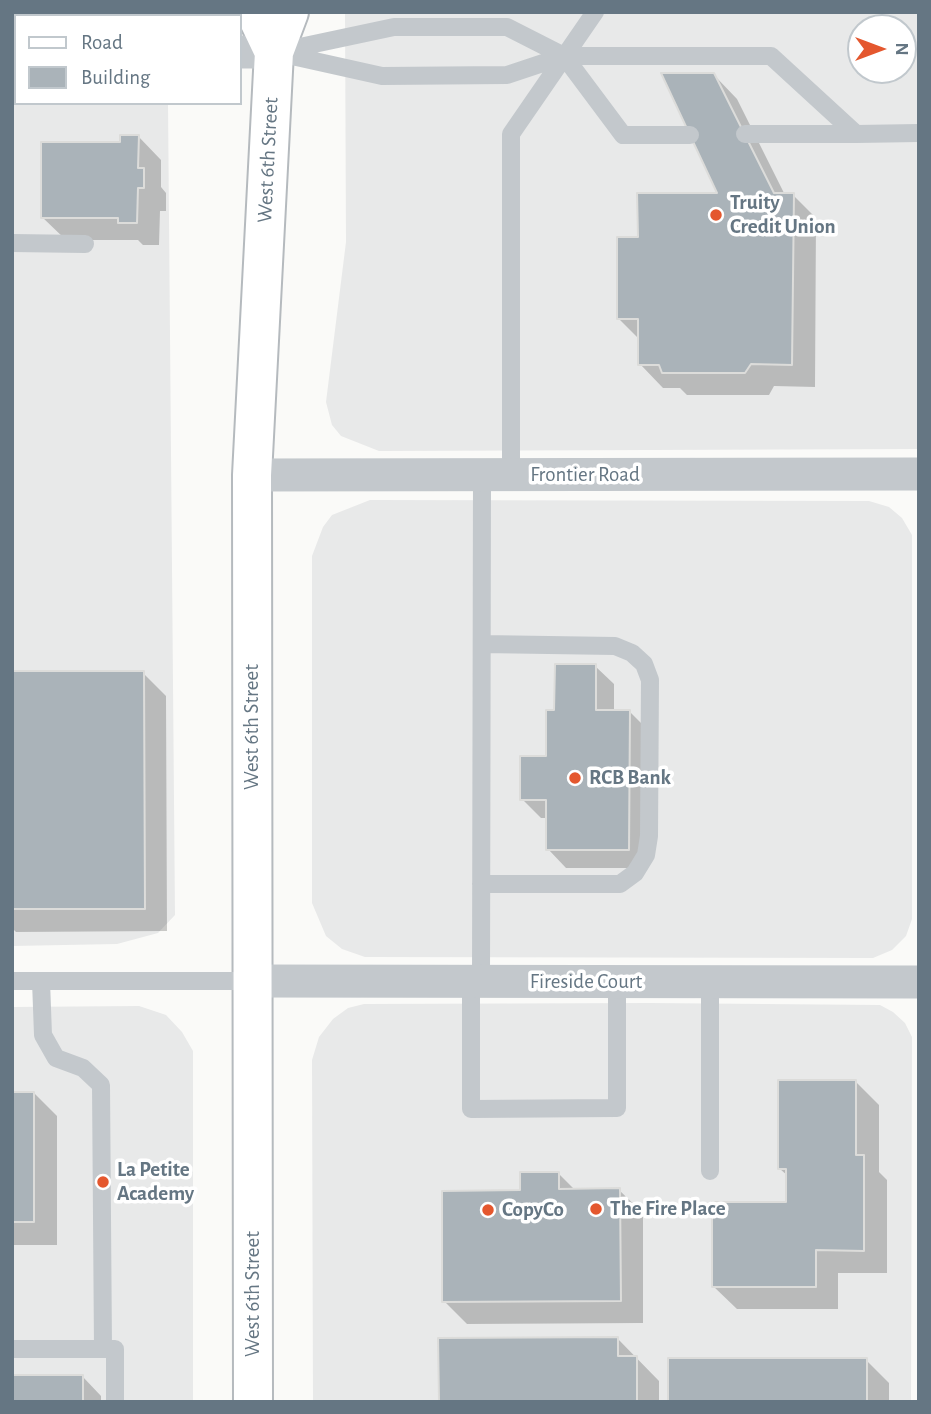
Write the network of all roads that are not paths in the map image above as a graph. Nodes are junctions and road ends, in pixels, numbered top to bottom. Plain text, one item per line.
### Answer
1 (255, 12) edge
2 (289, 12) edge
3 (595, 12) edge
4 (257, 52) edge
5 (564, 56) junction
6 (919, 133) edge
7 (745, 134) dead end
8 (856, 134) junction
9 (690, 135) dead end
10 (12, 243) edge
11 (85, 244) dead end
12 (919, 474) edge
13 (252, 475) junction
14 (497, 475) junction
15 (482, 645) junction
16 (481, 884) junction
17 (12, 981) edge
18 (41, 981) junction
19 (253, 981) junction
20 (476, 981) junction
21 (617, 982) junction
22 (710, 982) junction
23 (919, 982) edge
24 (710, 1171) dead end
25 (12, 1349) edge
26 (103, 1349) junction
27 (115, 1402) edge
28 (253, 1402) edge

1 - 4 main road, West 6th Street
2 - 4 main road, West 6th Street
3 - 5 lane
4 - 5 lane
4 - 5 lane
4 - 13 main road, West 6th Street
5 - 8 lane
5 - 9 lane
5 - 14 lane
6 - 8 lane
7 - 8 lane
10 - 11 lane
12 - 14 street, Frontier Road
13 - 14 street, Frontier Road
13 - 19 main road, West 6th Street
14 - 15 lane
15 - 16 lane
15 - 16 lane
16 - 20 lane
17 - 18 lane
18 - 19 lane
18 - 26 lane
19 - 20 street, Fireside Court
19 - 28 main road, West 6th Street
20 - 21 street, Fireside Court
20 - 21 lane
21 - 22 street, Fireside Court
22 - 23 street, Fireside Court
22 - 24 lane
25 - 26 lane
26 - 27 lane

